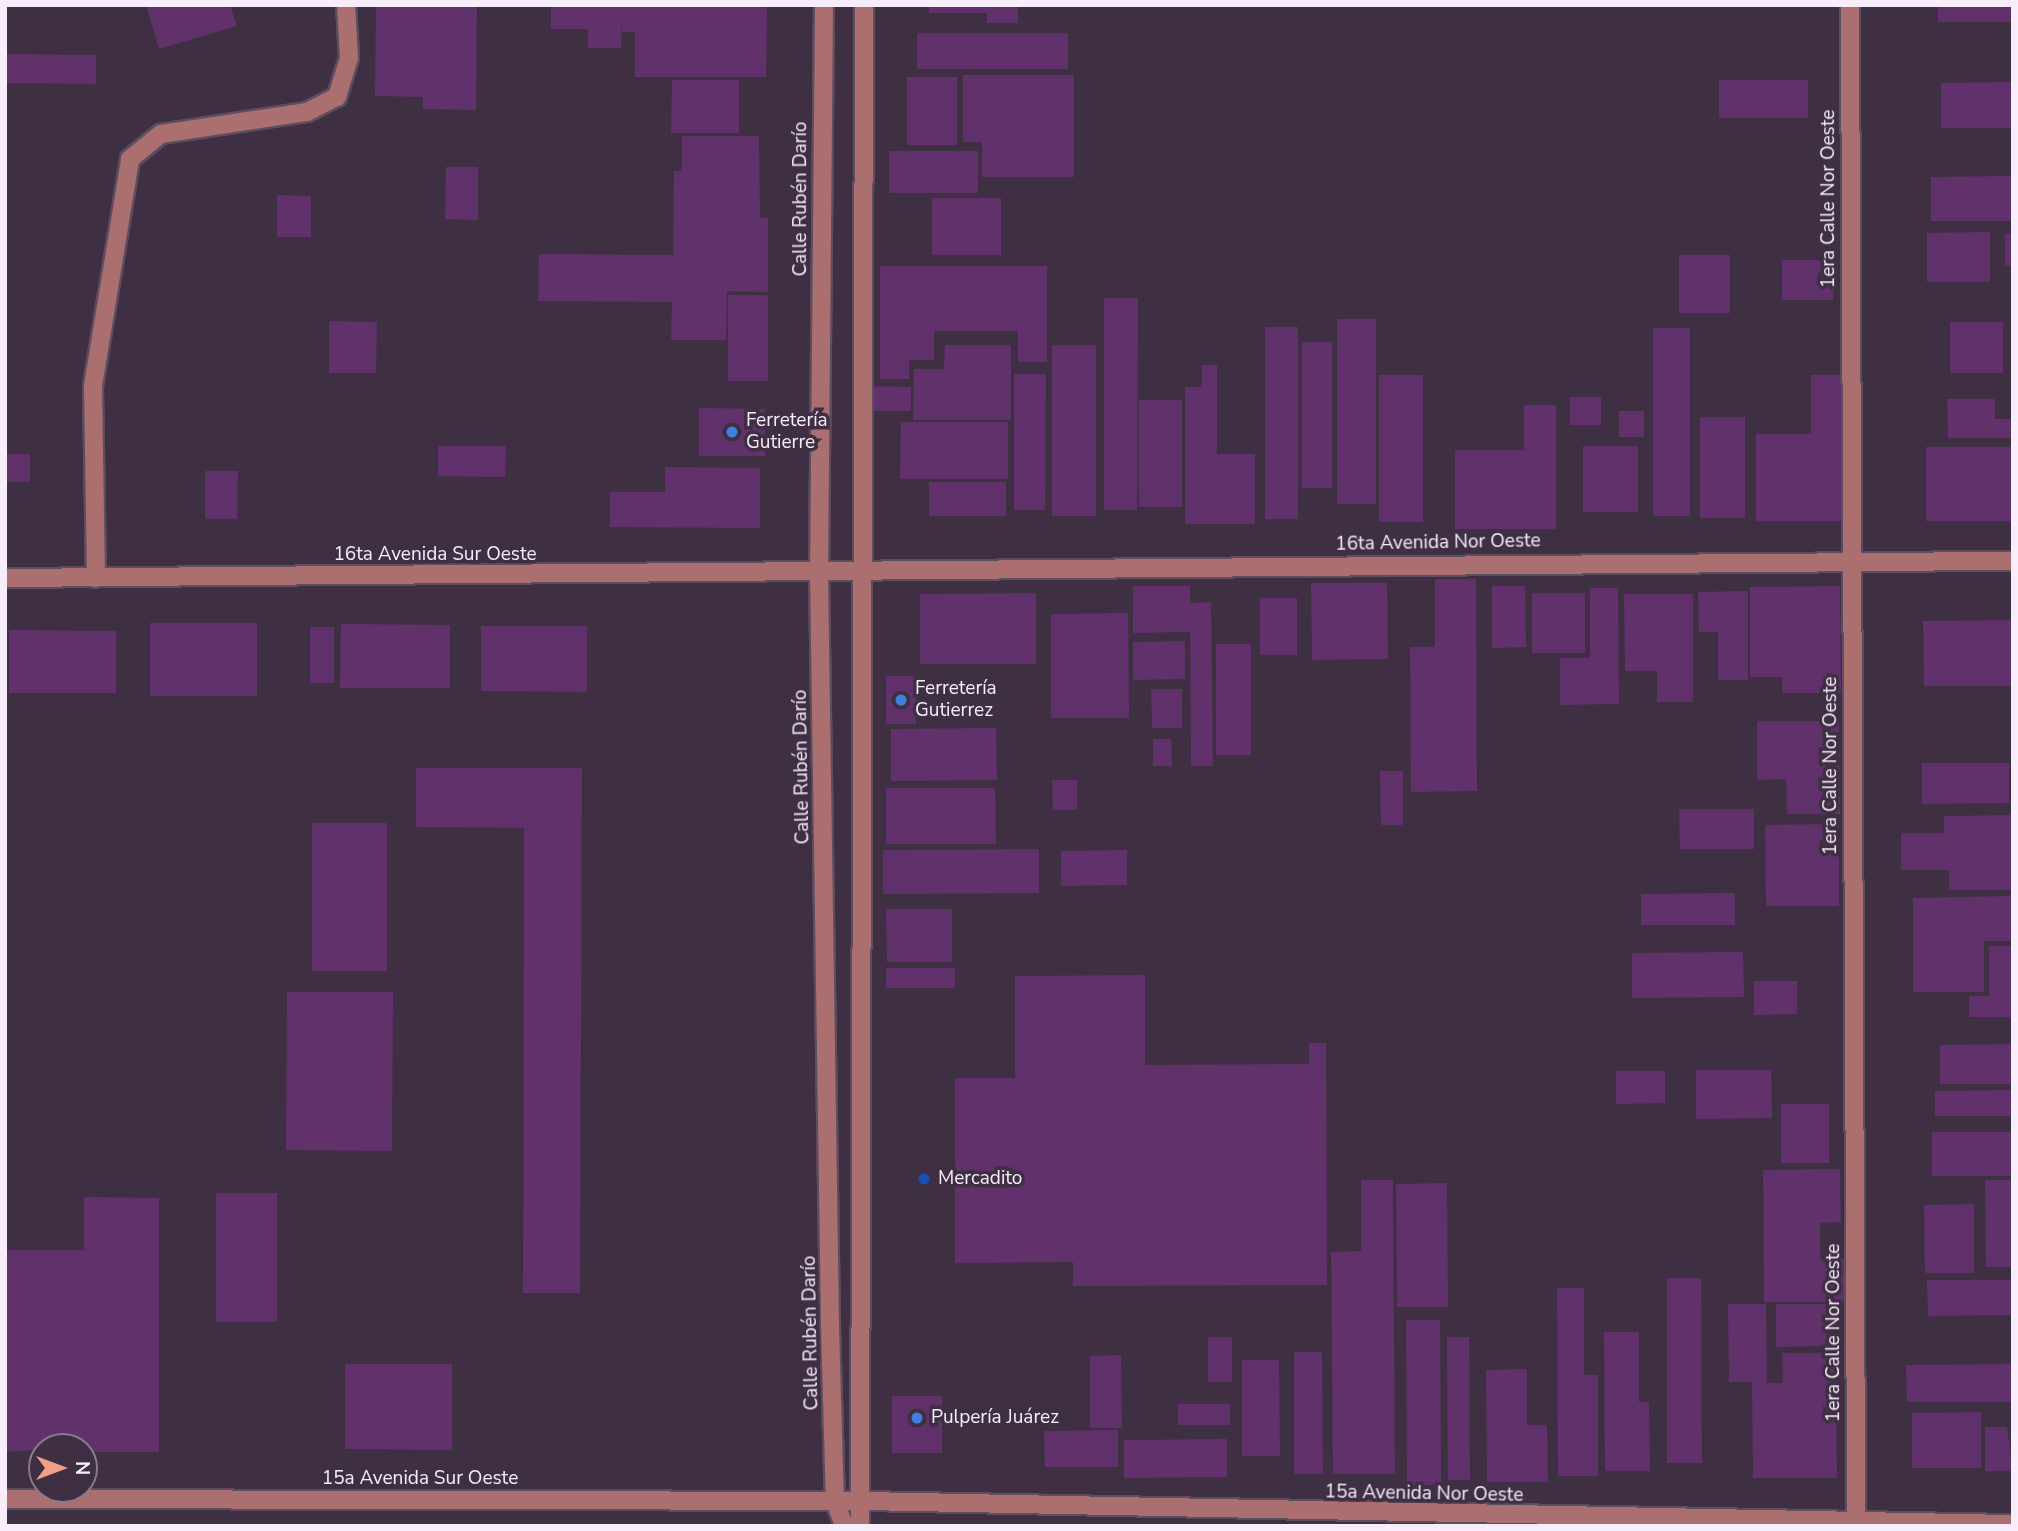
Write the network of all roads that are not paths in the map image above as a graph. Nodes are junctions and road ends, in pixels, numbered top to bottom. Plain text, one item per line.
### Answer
1 (346, 5) edge
2 (824, 5) edge
3 (864, 5) edge
4 (1850, 5) edge
5 (1851, 559) junction
6 (2013, 561) edge
7 (864, 571) junction
8 (819, 573) junction
9 (5, 578) edge
10 (96, 578) junction
11 (5, 1499) edge
12 (835, 1501) junction
13 (864, 1501) junction
14 (2013, 1524) edge
15 (1856, 1525) edge
16 (844, 1526) edge
17 (860, 1526) edge

1 - 10 street
2 - 8 street, Calle Rubén Darío
3 - 7 street
4 - 5 street, 1era Calle Nor Oeste
5 - 6 street, 16ta Avenida Nor Oeste
5 - 7 street, 16ta Avenida Nor Oeste
5 - 15 street, 1era Calle Nor Oeste
7 - 8 street, 16ta Avenida Sur Oeste
7 - 13 street
8 - 10 street, 16ta Avenida Sur Oeste
8 - 12 street, Calle Rubén Darío
9 - 10 street, 16ta Avenida Sur Oeste
11 - 12 street, 15a Avenida Sur Oeste
12 - 13 street, 15a Avenida Nor Oeste
12 - 16 street, Calle Rubén Darío
13 - 15 street, 15a Avenida Nor Oeste
13 - 17 street
14 - 15 street, 15a Avenida Nor Oeste

